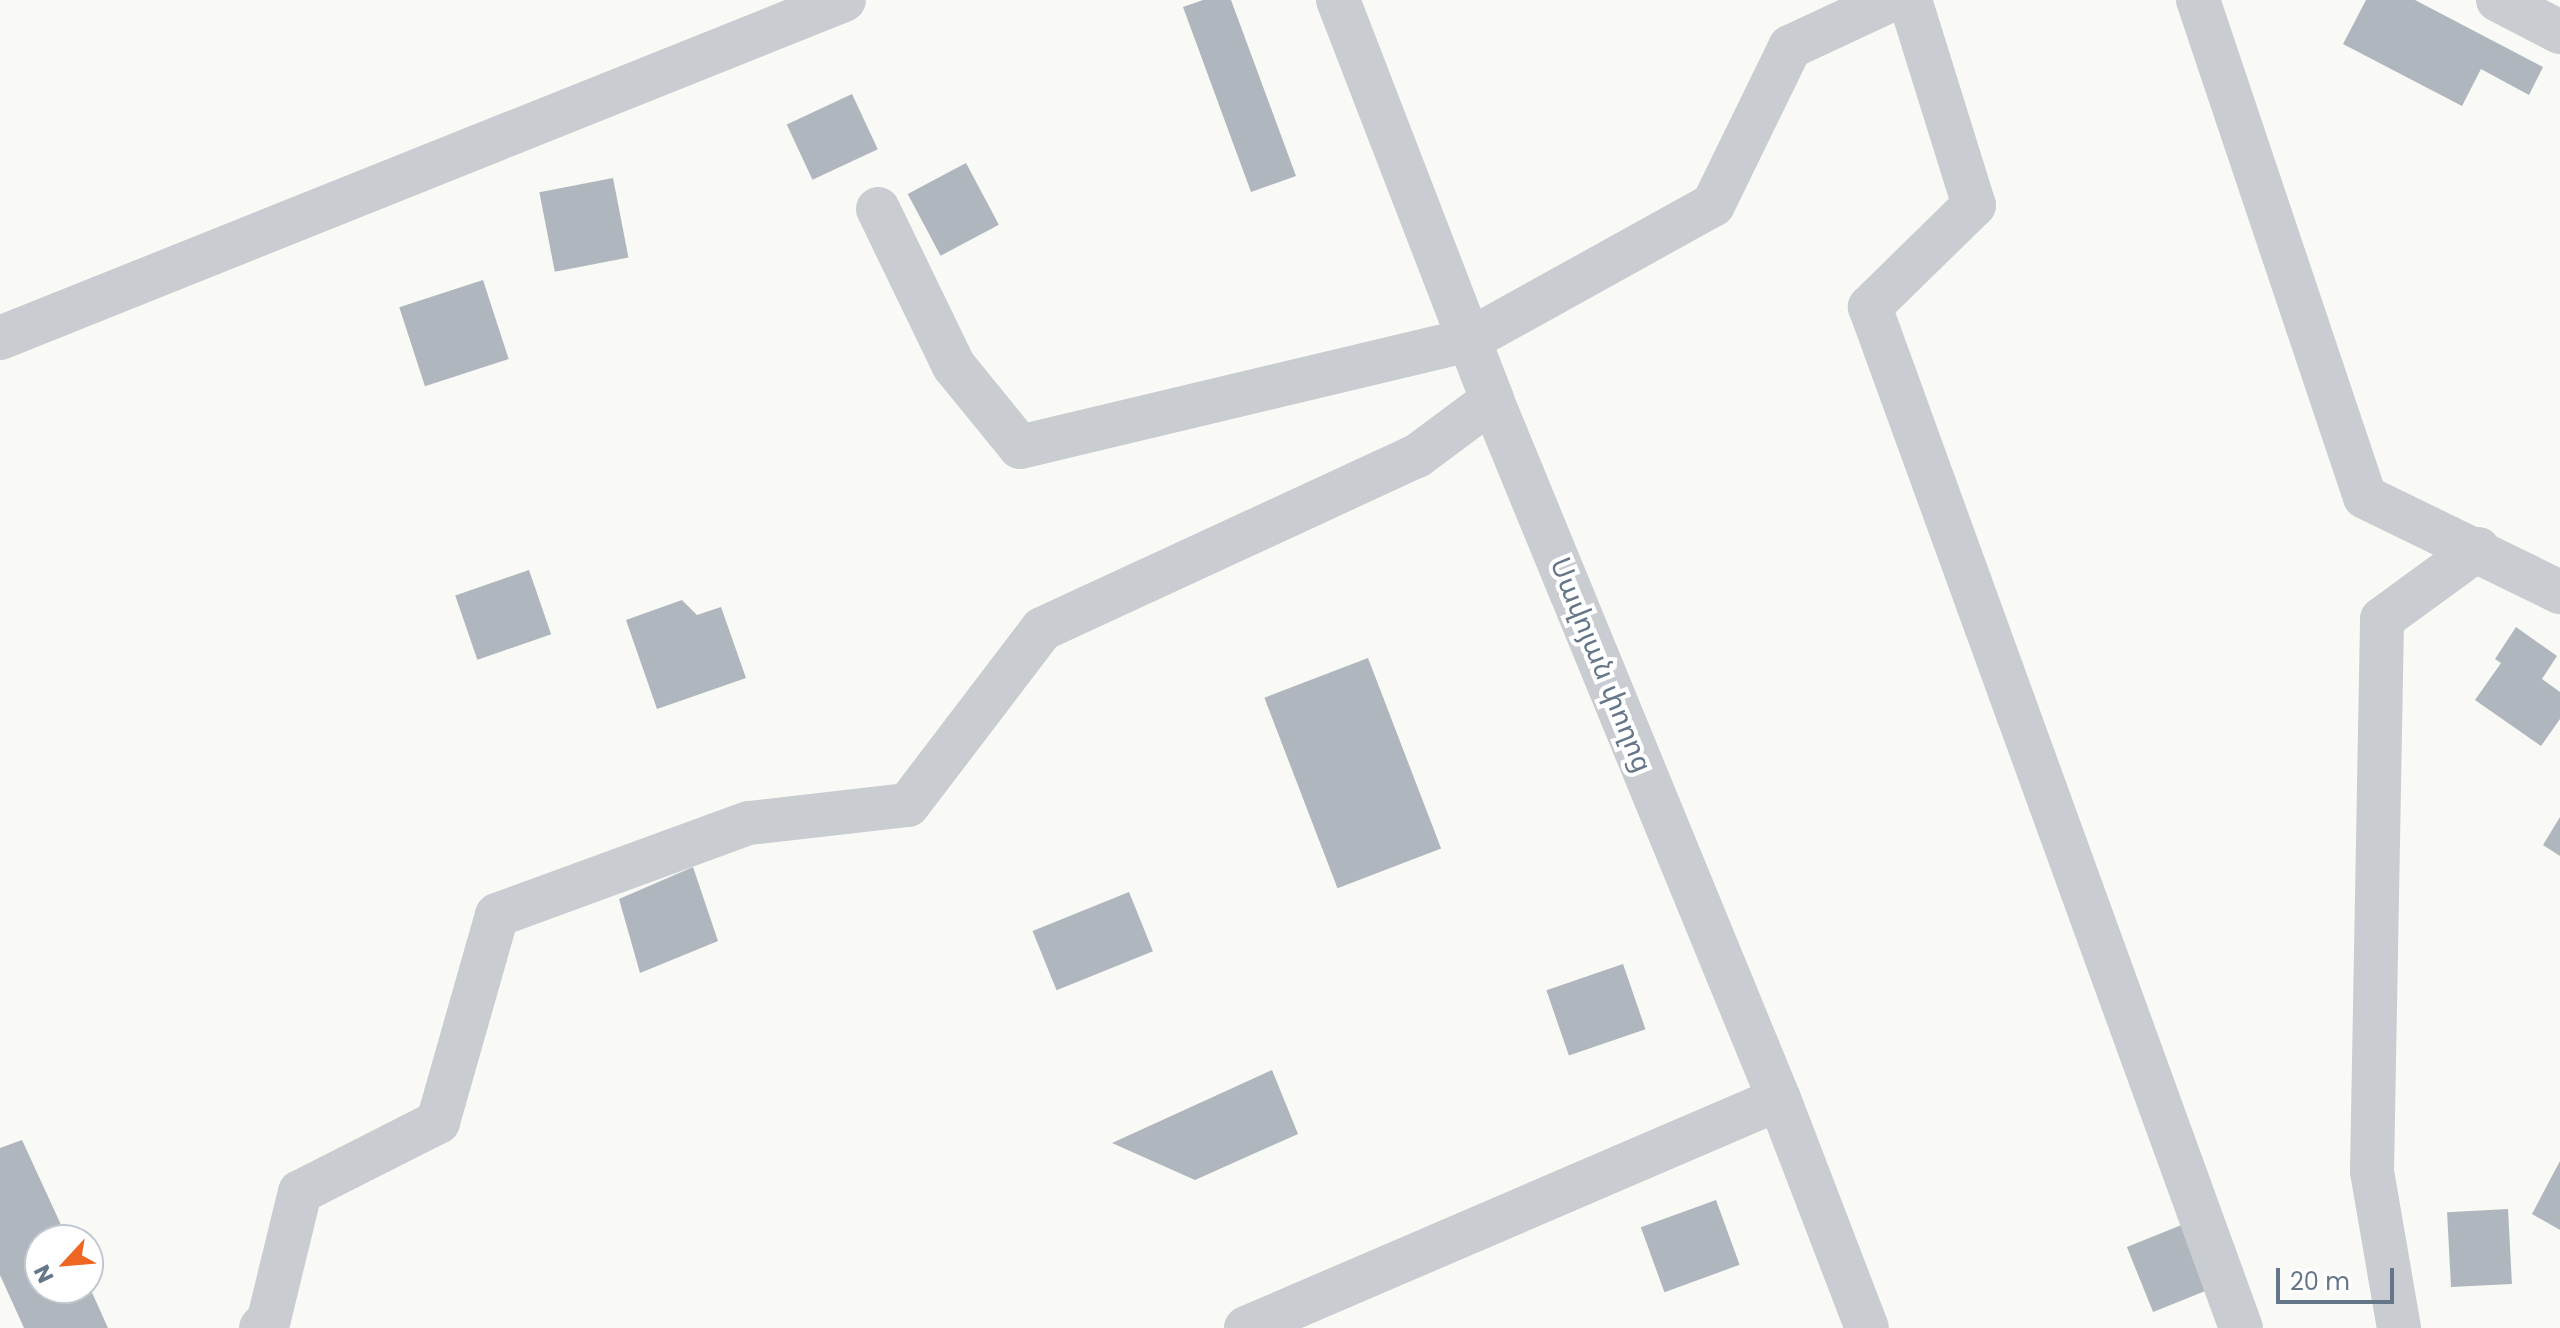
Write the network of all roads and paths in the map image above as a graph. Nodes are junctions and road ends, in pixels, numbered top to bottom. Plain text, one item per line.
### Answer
1 (844, 0) edge
2 (1338, 0) edge
3 (1891, 0) edge
4 (1910, 0) edge
5 (2198, 0) edge
6 (2498, 0) edge
7 (2560, 32) edge
8 (878, 209) dead end
9 (0, 338) edge
10 (1469, 340) junction
11 (1492, 400) junction
12 (2478, 549) junction
13 (2560, 592) edge
14 (1779, 1099) junction
15 (261, 1328) edge
16 (1246, 1328) edge
17 (1867, 1328) edge
18 (2241, 1328) edge
19 (2399, 1328) edge

1 - 9 street
2 - 10 street, Սավոյան փողոց
3 - 10 street
4 - 18 street
5 - 12 street
6 - 7 street
8 - 10 street
10 - 11 street, Սավոյան փողոց
11 - 14 street, Սավոյան փողոց
11 - 15 street
12 - 13 street
12 - 19 street
14 - 16 street
14 - 17 street, Սավոյան փողոց

